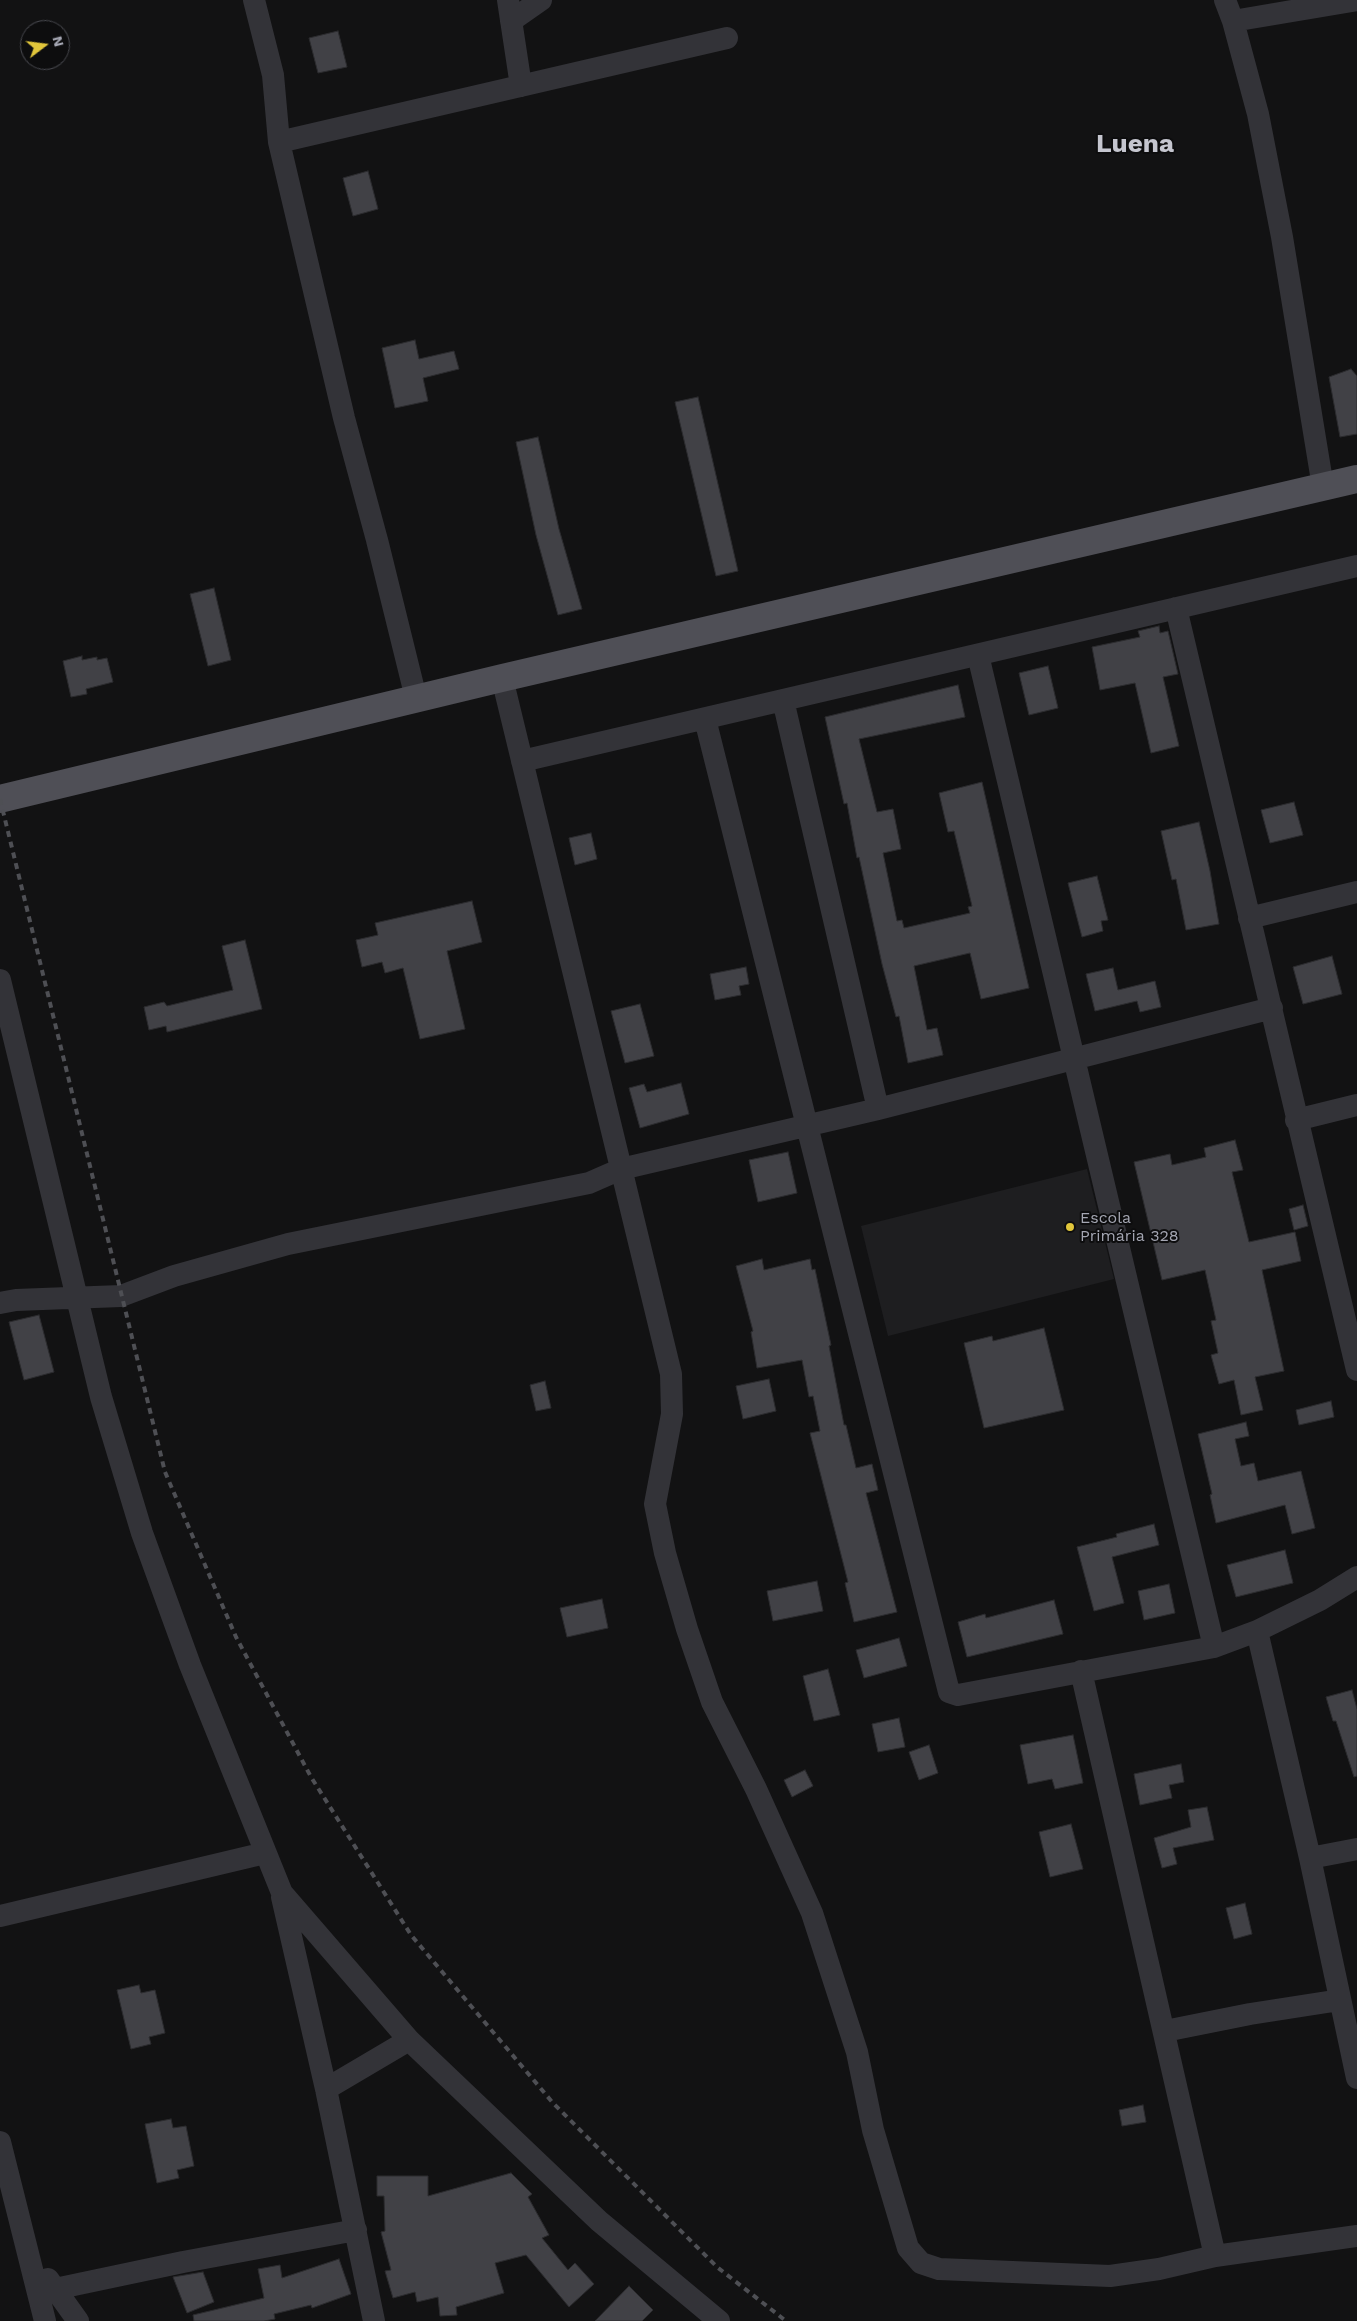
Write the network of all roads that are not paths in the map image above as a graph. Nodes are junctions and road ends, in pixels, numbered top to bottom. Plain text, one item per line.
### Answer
1 (254, 0) edge
2 (541, 0) edge
3 (1357, 0) edge
4 (1227, 6) edge
5 (510, 11) edge
6 (727, 38) dead end
7 (521, 86) junction
8 (279, 142) junction
9 (1357, 478) edge
10 (1323, 487) junction
11 (1357, 566) edge
12 (1176, 608) junction
13 (978, 655) junction
14 (502, 678) junction
15 (416, 698) junction
16 (783, 700) junction
17 (705, 718) junction
18 (522, 761) junction
19 (0, 799) edge
20 (1357, 892) edge
21 (1249, 918) junction
22 (0, 980) edge
23 (1272, 1008) junction
24 (1074, 1058) junction
25 (1357, 1105) edge
26 (878, 1110) junction
27 (1296, 1120) junction
28 (807, 1126) junction
29 (621, 1169) junction
30 (78, 1297) junction
31 (0, 1303) edge
32 (1357, 1370) edge
33 (1357, 1577) edge
34 (1257, 1631) junction
35 (1214, 1647) junction
36 (1081, 1671) junction
37 (1357, 1848) edge
38 (265, 1853) junction
39 (1310, 1858) junction
40 (282, 1894) junction
41 (0, 1916) edge
42 (1340, 2000) junction
43 (1165, 2031) junction
44 (410, 2040) junction
45 (1357, 2078) edge
46 (326, 2089) junction
47 (0, 2142) edge
48 (356, 2230) junction
49 (1357, 2236) edge
50 (27, 2250) junction
51 (1215, 2256) junction
52 (56, 2289) junction
53 (45, 2321) edge
54 (78, 2321) edge
55 (374, 2321) edge
56 (719, 2321) edge

1 - 8 street
2 - 5 street
3 - 4 street
4 - 10 street
5 - 7 street
6 - 7 street
7 - 8 street
8 - 15 street
9 - 10 main road
10 - 14 main road
11 - 12 street
12 - 13 street
12 - 21 street
13 - 16 street
13 - 24 street
14 - 15 main road
14 - 18 street
15 - 19 main road
16 - 17 street
16 - 26 street
17 - 18 street
17 - 28 street
18 - 29 street
20 - 21 street
21 - 23 street
22 - 30 street
23 - 24 street
23 - 27 street
24 - 26 street
24 - 35 street
25 - 27 street
26 - 28 street
27 - 32 street
28 - 29 street
28 - 36 street
29 - 30 street
29 - 51 street
30 - 31 street
30 - 38 street
33 - 34 street
34 - 35 street
34 - 39 street
35 - 36 street
36 - 43 street
37 - 39 street
38 - 40 street
38 - 41 street
39 - 42 street
40 - 44 street
40 - 46 street
42 - 43 street
42 - 45 street
43 - 51 street
44 - 46 street
44 - 56 street
46 - 48 street
47 - 50 street
48 - 52 street
48 - 55 street
49 - 51 street
50 - 52 street
50 - 53 street
52 - 54 street

